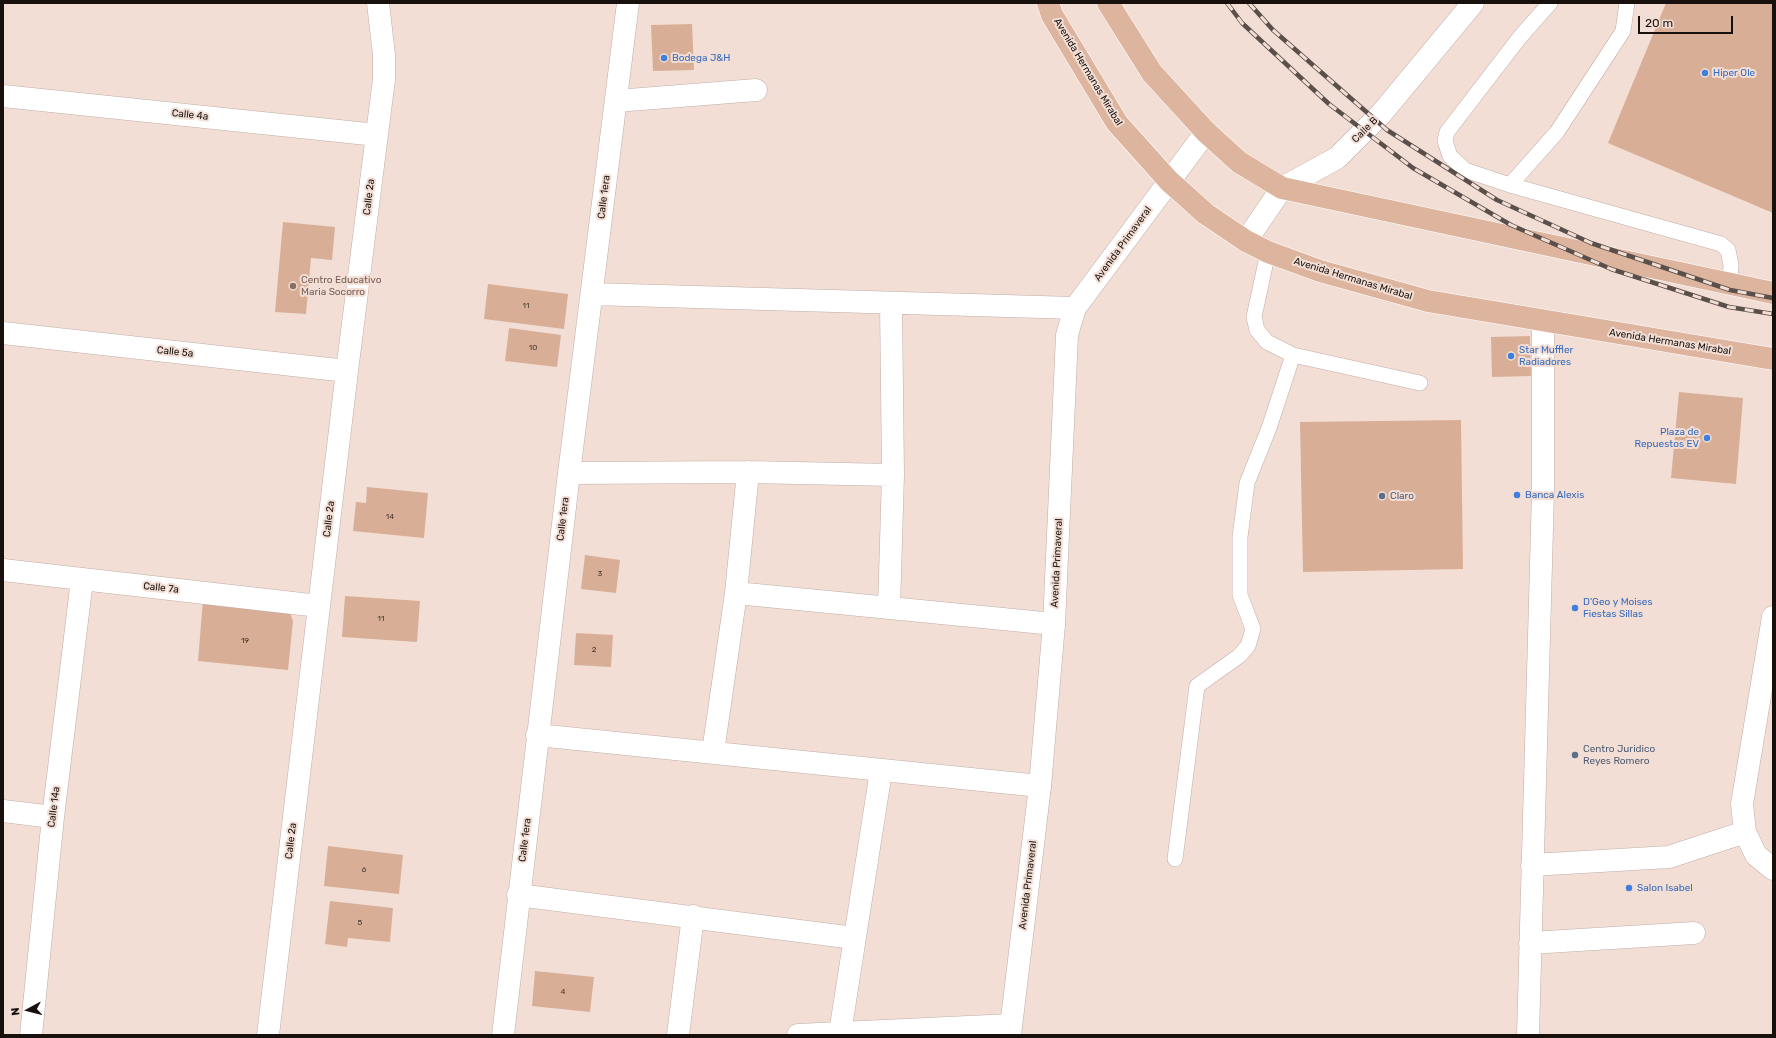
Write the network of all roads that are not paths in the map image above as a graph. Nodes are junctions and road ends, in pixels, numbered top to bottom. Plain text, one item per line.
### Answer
1 (378, 3) edge
2 (628, 3) edge
3 (1048, 3) edge
4 (1108, 3) edge
5 (1473, 3) edge
6 (1550, 3) edge
7 (1627, 3) edge
8 (756, 90) dead end
9 (3, 96) edge
10 (616, 101) junction
11 (1206, 132) junction
12 (376, 134) junction
13 (1169, 181) junction
14 (1510, 185) junction
15 (1282, 188) junction
16 (1246, 241) junction
17 (1268, 252) junction
18 (1730, 285) junction
19 (1773, 293) edge
20 (592, 294) junction
21 (891, 303) junction
22 (1075, 308) junction
23 (1543, 321) junction
24 (3, 333) edge
25 (1293, 355) junction
26 (1773, 359) edge
27 (347, 371) junction
28 (1420, 383) dead end
29 (748, 472) junction
30 (569, 473) junction
31 (893, 475) junction
32 (3, 570) edge
33 (82, 580) junction
34 (736, 593) junction
35 (319, 606) junction
36 (889, 608) junction
37 (1773, 617) edge
38 (1054, 624) junction
39 (1765, 709) edge
40 (537, 735) junction
41 (713, 752) junction
42 (881, 771) junction
43 (1040, 786) junction
44 (3, 811) edge
45 (53, 817) junction
46 (1745, 832) junction
47 (1175, 859) dead end
48 (1532, 865) junction
49 (1773, 869) edge
50 (518, 895) junction
51 (693, 916) junction
52 (1694, 933) dead end
53 (854, 938) junction
54 (1530, 943) junction
55 (1011, 1030) edge
56 (840, 1033) junction
57 (31, 1035) edge
58 (268, 1035) edge
59 (503, 1035) edge
60 (678, 1035) edge
61 (798, 1035) edge
62 (1528, 1035) edge

1 - 12 street, Calle 2a
2 - 10 street, Calle 1era
3 - 13 main road, Avenida Hermanas Mirabal
4 - 11 main road
5 - 15 street, Calle B
6 - 14 lane
7 - 14 lane
8 - 10 street
9 - 12 street, Calle 4a
10 - 20 street, Calle 1era
11 - 13 street, Avenida Primaveral
11 - 15 main road
12 - 27 street, Calle 2a
13 - 16 main road, Avenida Hermanas Mirabal
13 - 22 street, Avenida Primaveral
14 - 18 lane
15 - 16 street, Calle B
15 - 18 main road
16 - 17 main road, Avenida Hermanas Mirabal
17 - 23 main road, Avenida Hermanas Mirabal
17 - 25 lane
18 - 19 main road
20 - 21 street
20 - 30 street, Calle 1era
21 - 22 street
21 - 31 street
22 - 38 street, Avenida Primaveral
23 - 26 main road, Avenida Hermanas Mirabal
23 - 48 street
24 - 27 street, Calle 5a
25 - 28 lane
25 - 47 lane
27 - 35 street, Calle 2a
29 - 30 street
29 - 31 street
29 - 34 street
30 - 40 street, Calle 1era
31 - 36 street
32 - 33 street, Calle 7a
33 - 35 street, Calle 7a
33 - 45 street, Calle 14a
34 - 36 street
34 - 41 street
35 - 58 street, Calle 2a
36 - 38 street
37 - 39 street
38 - 43 street, Avenida Primaveral
39 - 46 street
40 - 41 street
40 - 50 street, Calle 1era
41 - 42 street
42 - 43 street
42 - 53 street
43 - 55 street, Avenida Primaveral
44 - 45 street
45 - 57 street, Calle 14a
46 - 48 street
46 - 49 street
48 - 54 street
50 - 51 street
50 - 59 street, Calle 1era
51 - 53 street
51 - 60 street
52 - 54 street
53 - 56 street
54 - 62 street
55 - 56 street
56 - 61 street

